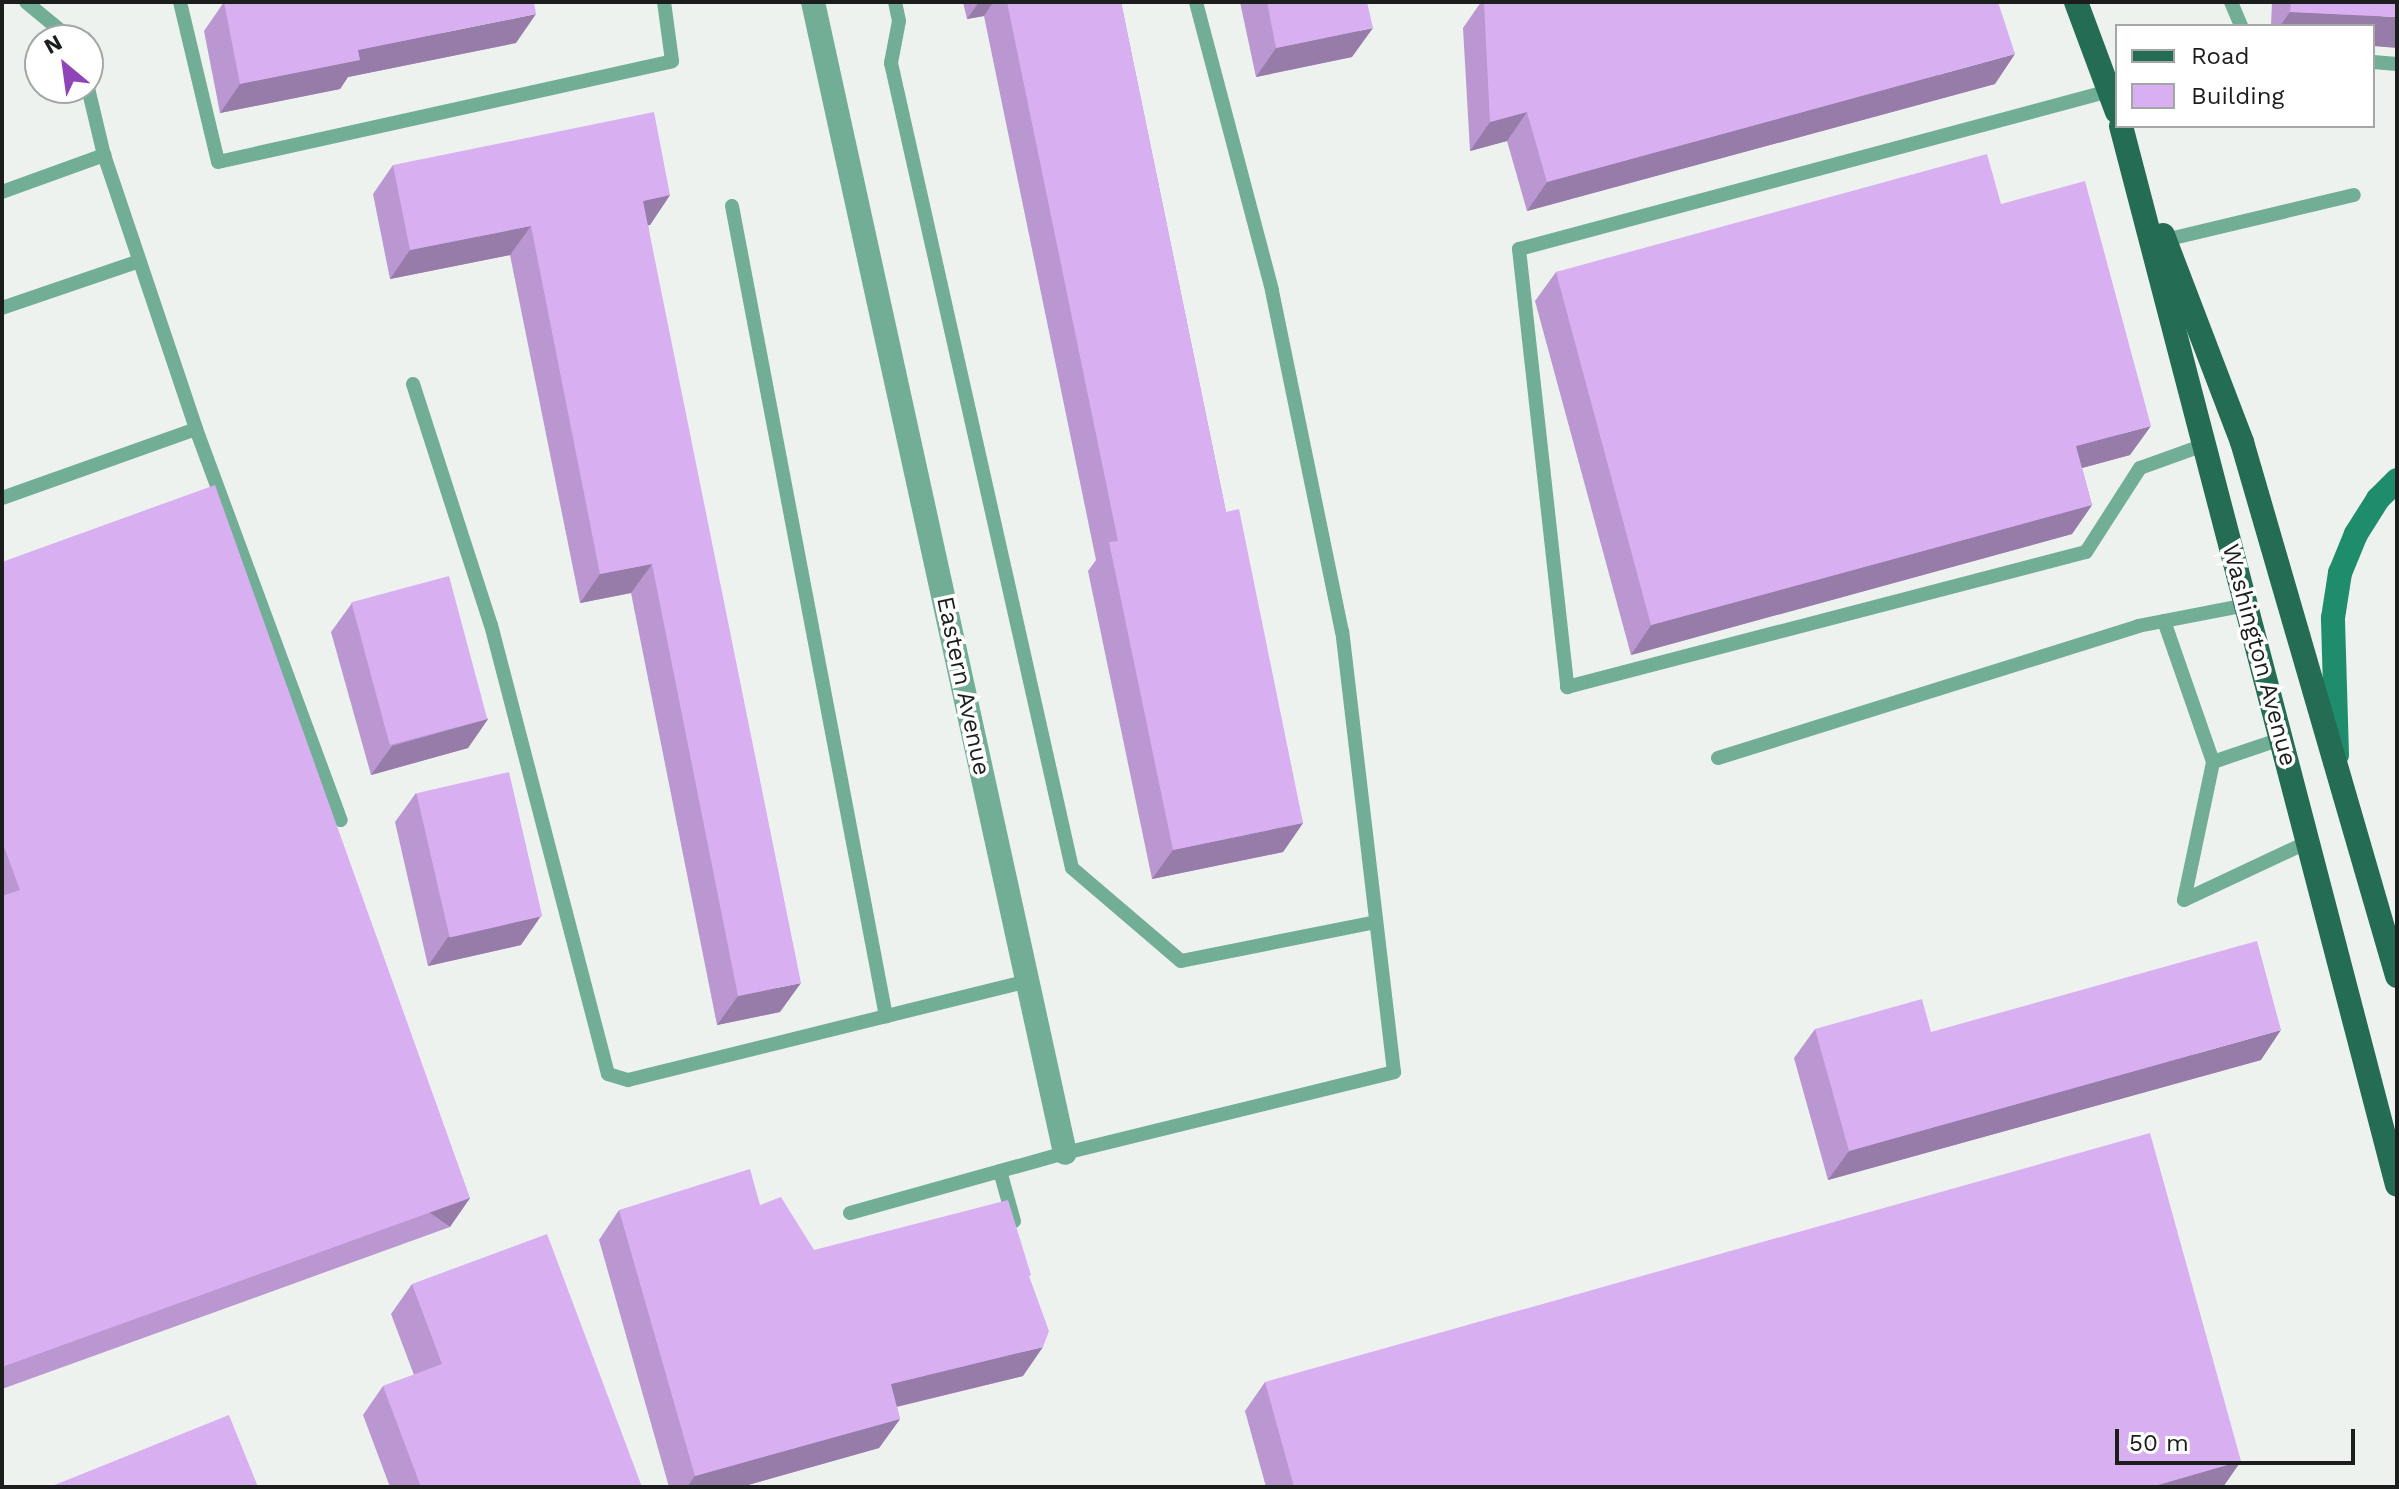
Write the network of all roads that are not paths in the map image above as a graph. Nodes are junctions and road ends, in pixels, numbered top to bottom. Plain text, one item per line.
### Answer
1 (26, 2) edge
2 (180, 2) edge
3 (664, 2) edge
4 (813, 2) edge
5 (895, 2) edge
6 (1196, 2) edge
7 (2076, 2) edge
8 (2231, 2) edge
9 (53, 24) edge
10 (2240, 24) edge
11 (2375, 62) edge
12 (2397, 64) edge
13 (2114, 97) edge
14 (92, 104) edge
15 (2123, 128) edge
16 (2123, 128) edge
17 (104, 155) junction
18 (2, 192) edge
19 (2354, 195) dead end
20 (732, 206) dead end
21 (2165, 240) junction
22 (139, 261) junction
23 (2, 308) edge
24 (413, 384) dead end
25 (196, 429) junction
26 (2204, 445) junction
27 (2397, 480) edge
28 (2, 498) edge
29 (2246, 605) junction
30 (2164, 621) junction
31 (2281, 739) junction
32 (1718, 758) dead end
33 (2213, 762) junction
34 (2338, 773) junction
35 (341, 820) dead end
36 (2308, 842) junction
37 (1376, 922) junction
38 (2397, 976) edge
39 (1028, 981) junction
40 (886, 1016) junction
41 (1065, 1153) junction
42 (1000, 1171) junction
43 (2397, 1185) edge
44 (850, 1213) dead end
45 (1020, 1243) edge

1 - 9 lane
2 - 3 lane
4 - 39 street, Eastern Avenue
5 - 37 lane
6 - 37 lane
7 - 13 main road
8 - 10 lane
11 - 12 lane
13 - 26 lane
14 - 17 lane
15 - 26 main road, Washington Avenue
16 - 21 main road, Washington Avenue
17 - 18 lane
17 - 22 lane
19 - 21 lane
20 - 40 lane
21 - 34 main road, Washington Avenue
22 - 23 lane
22 - 25 lane
24 - 40 lane
25 - 28 lane
25 - 35 lane
26 - 29 main road, Washington Avenue
27 - 34 main road
29 - 30 lane
29 - 31 main road, Washington Avenue
30 - 32 lane
30 - 33 lane
31 - 33 lane
31 - 36 main road, Washington Avenue
33 - 36 lane
34 - 38 main road, Washington Avenue
36 - 43 main road, Washington Avenue
37 - 41 lane
39 - 40 lane
39 - 41 street, Eastern Avenue
41 - 42 lane
42 - 44 lane
42 - 45 lane

